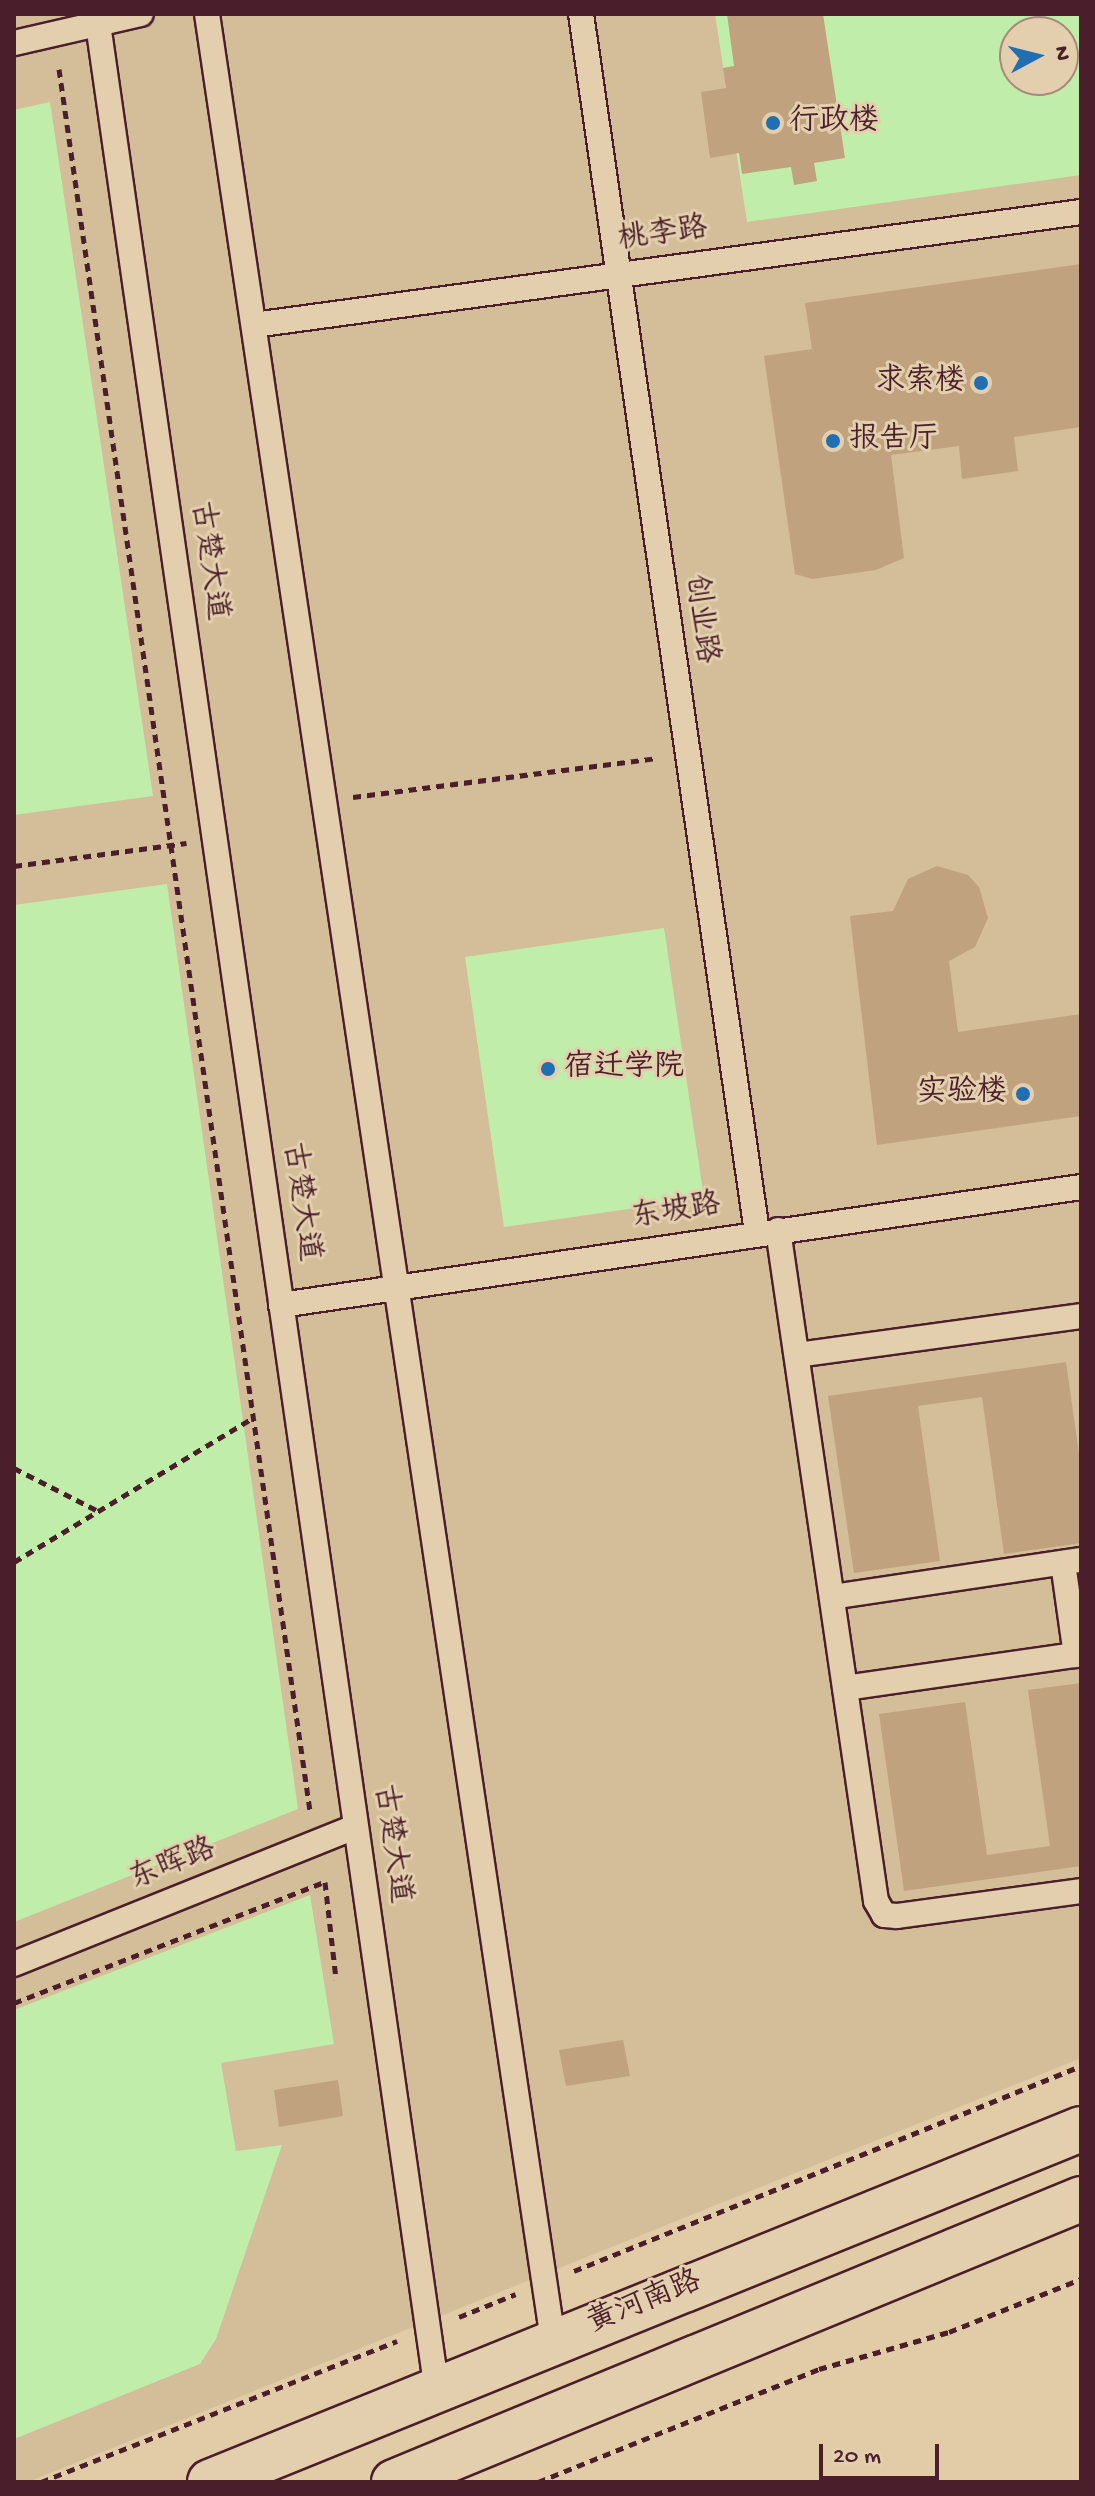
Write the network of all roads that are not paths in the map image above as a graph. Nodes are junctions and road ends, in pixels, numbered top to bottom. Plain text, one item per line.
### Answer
1 (141, 14) edge
2 (207, 14) edge
3 (581, 14) edge
4 (98, 24) junction
5 (14, 43) edge
6 (1081, 212) edge
7 (619, 274) junction
8 (254, 325) junction
9 (1081, 1187) edge
10 (767, 1232) junction
11 (397, 1288) junction
12 (281, 1305) junction
13 (1081, 1316) edge
14 (797, 1355) junction
15 (1072, 1562) edge
16 (832, 1597) junction
17 (1078, 1654) edge
18 (845, 1688) junction
19 (355, 1827) junction
20 (1081, 1891) edge
21 (14, 1964) edge
22 (1081, 2129) edge
23 (1081, 2199) edge
24 (553, 2341) junction
25 (437, 2390) junction
26 (210, 2482) edge
27 (394, 2482) edge

1 - 4 lane
2 - 8 lane
3 - 7 lane, 创业路
4 - 5 lane
4 - 12 lane, 古楚大道
6 - 7 lane, 桃李路
7 - 8 lane, 桃李路
7 - 10 lane, 创业路
8 - 11 lane
9 - 10 lane, 东坡路
10 - 11 lane, 东坡路
10 - 14 lane, 创业路
11 - 12 lane, 东坡路
11 - 24 lane
12 - 19 lane, 古楚大道
13 - 14 lane
14 - 16 lane, 创业路
15 - 16 lane
15 - 17 lane
16 - 18 lane, 创业路
17 - 18 lane
18 - 20 lane, 创业路
19 - 21 lane, 东晖路
19 - 25 lane, 古楚大道
22 - 24 main road, 黄河南路
23 - 27 main road
24 - 25 main road, 黄河南路
25 - 26 main road, 黄河南路

